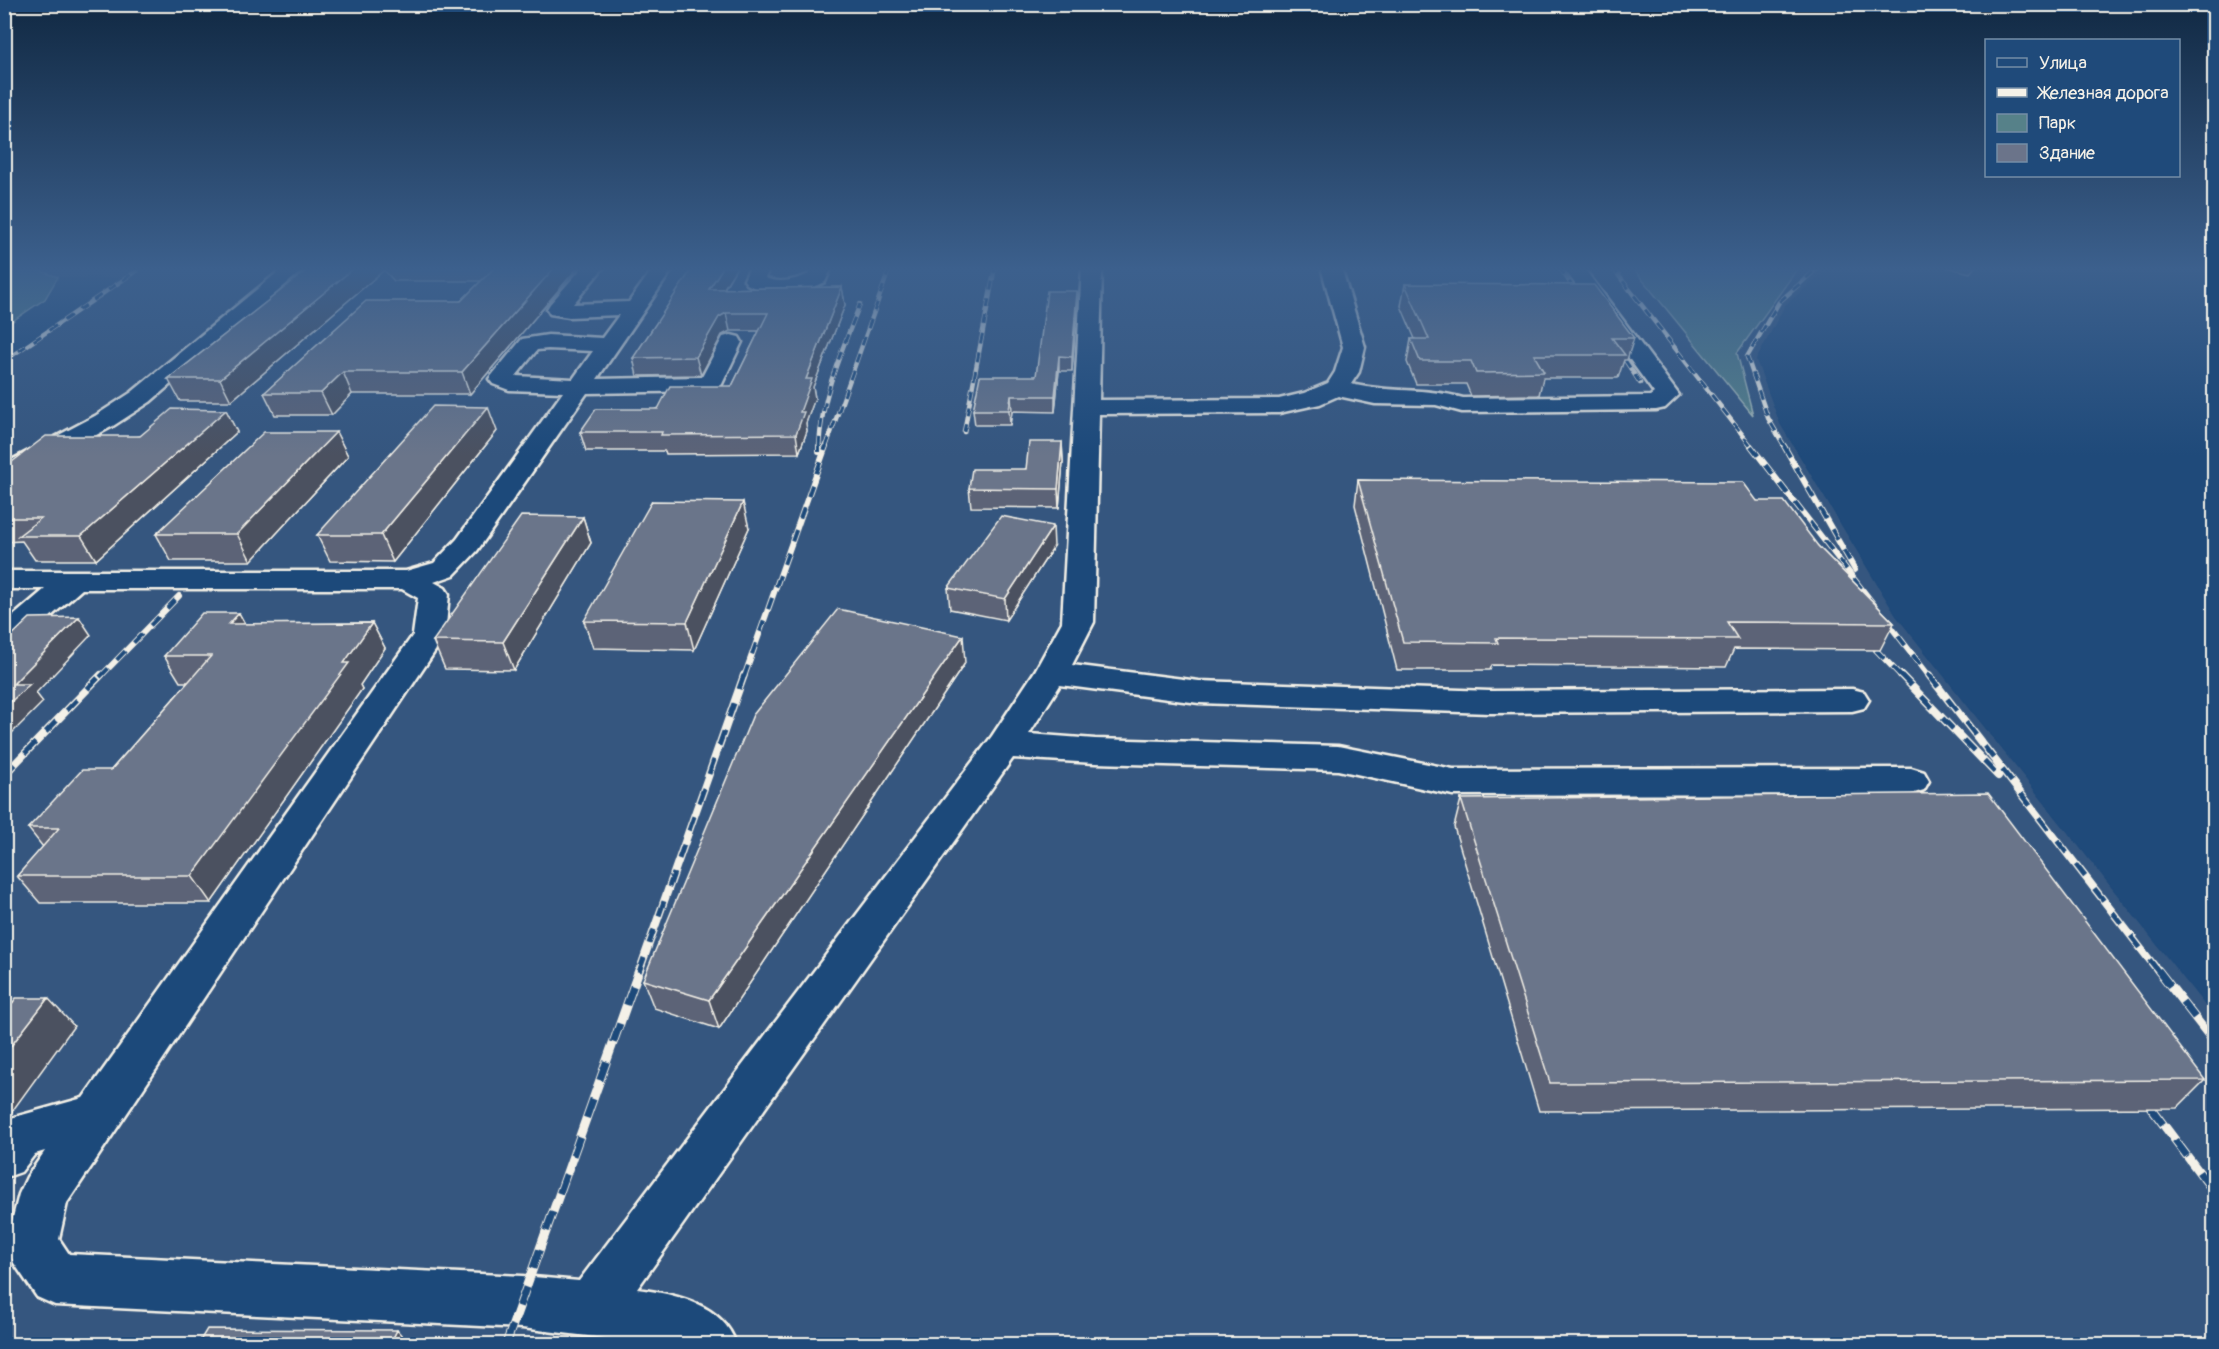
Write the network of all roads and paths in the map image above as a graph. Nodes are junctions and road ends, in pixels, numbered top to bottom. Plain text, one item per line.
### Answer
1 (222, 330) edge
2 (620, 330) edge
3 (1090, 330) edge
4 (1349, 330) edge
5 (1619, 330) edge
6 (731, 342) dead end
7 (609, 345) junction
8 (580, 386) junction
9 (1336, 388) junction
10 (1087, 407) junction
11 (4, 476) edge
12 (4, 580) edge
13 (74, 580) junction
14 (408, 580) junction
15 (4, 641) edge
16 (1051, 673) junction
17 (1852, 700) dead end
18 (1004, 746) junction
19 (1911, 781) dead end
20 (97, 1116) junction
21 (4, 1156) edge
22 (591, 1309) junction
23 (709, 1344) edge

1 - 11 lane
2 - 7 lane
3 - 10 lane
4 - 9 lane
5 - 9 lane
6 - 8 lane
7 - 8 lane
7 - 8 lane
8 - 14 lane
9 - 10 lane
10 - 16 lane
12 - 13 lane
13 - 14 lane
13 - 15 lane
14 - 20 lane
16 - 17 lane
16 - 18 lane
18 - 19 lane
18 - 22 lane
20 - 21 lane
20 - 22 lane
22 - 23 lane

